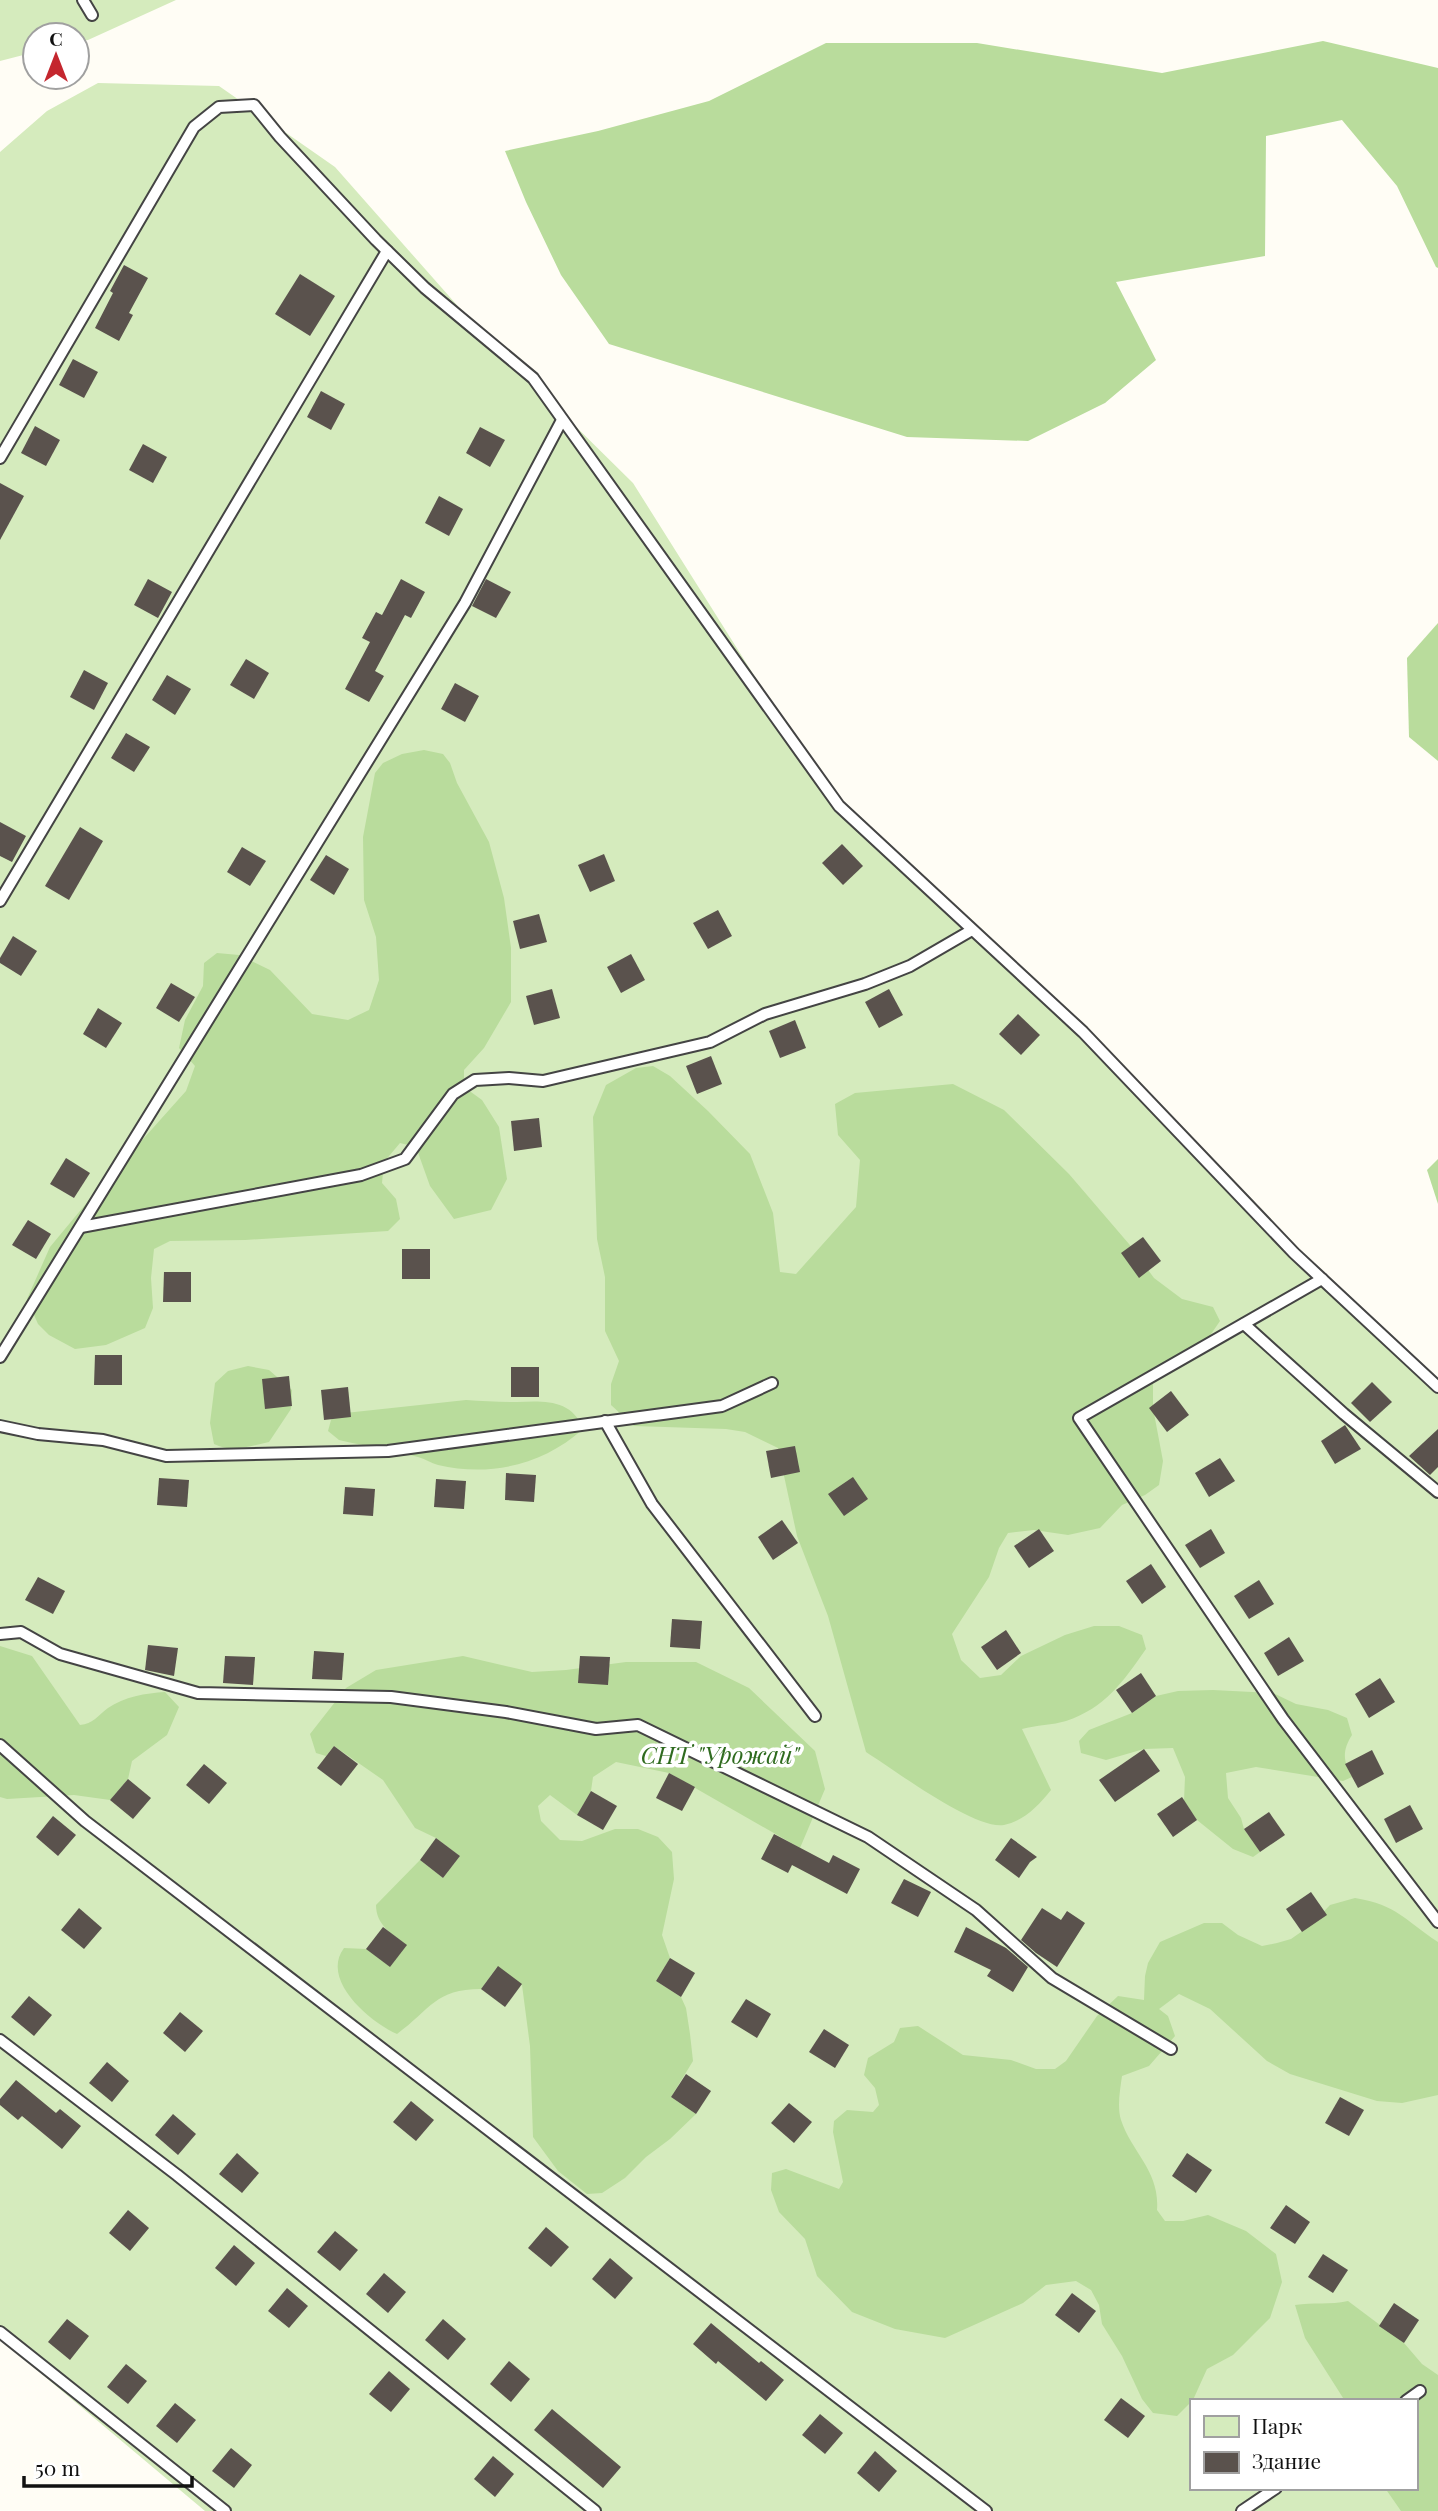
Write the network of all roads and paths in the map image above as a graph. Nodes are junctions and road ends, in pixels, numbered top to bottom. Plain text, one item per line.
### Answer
1 (83, 0) edge
2 (92, 15) dead end
3 (387, 251) junction
4 (562, 420) junction
5 (0, 458) edge
6 (0, 901) edge
7 (972, 930) junction
8 (81, 1227) junction
9 (1322, 1279) junction
10 (1244, 1324) junction
11 (0, 1357) edge
12 (772, 1383) dead end
13 (1438, 1387) edge
14 (606, 1422) junction
15 (0, 1426) edge
16 (1438, 1492) edge
17 (0, 1634) edge
18 (815, 1716) dead end
19 (0, 1745) edge
20 (1438, 1922) edge
21 (0, 2039) edge
22 (1171, 2049) dead end
23 (0, 2332) edge
24 (1420, 2391) dead end
25 (1409, 2399) edge
26 (1273, 2490) edge
27 (225, 2511) edge
28 (595, 2511) edge
29 (986, 2511) edge
30 (1242, 2511) edge

1 - 2 lane
3 - 4 lane
3 - 5 lane
3 - 6 lane
4 - 7 lane
4 - 8 lane
7 - 8 lane
7 - 9 lane
8 - 11 lane
9 - 10 lane
9 - 13 lane
10 - 16 lane
10 - 20 lane
12 - 14 lane
14 - 15 lane
14 - 18 lane
17 - 22 lane
19 - 29 lane
21 - 28 lane
23 - 27 lane
24 - 25 lane
26 - 30 lane

